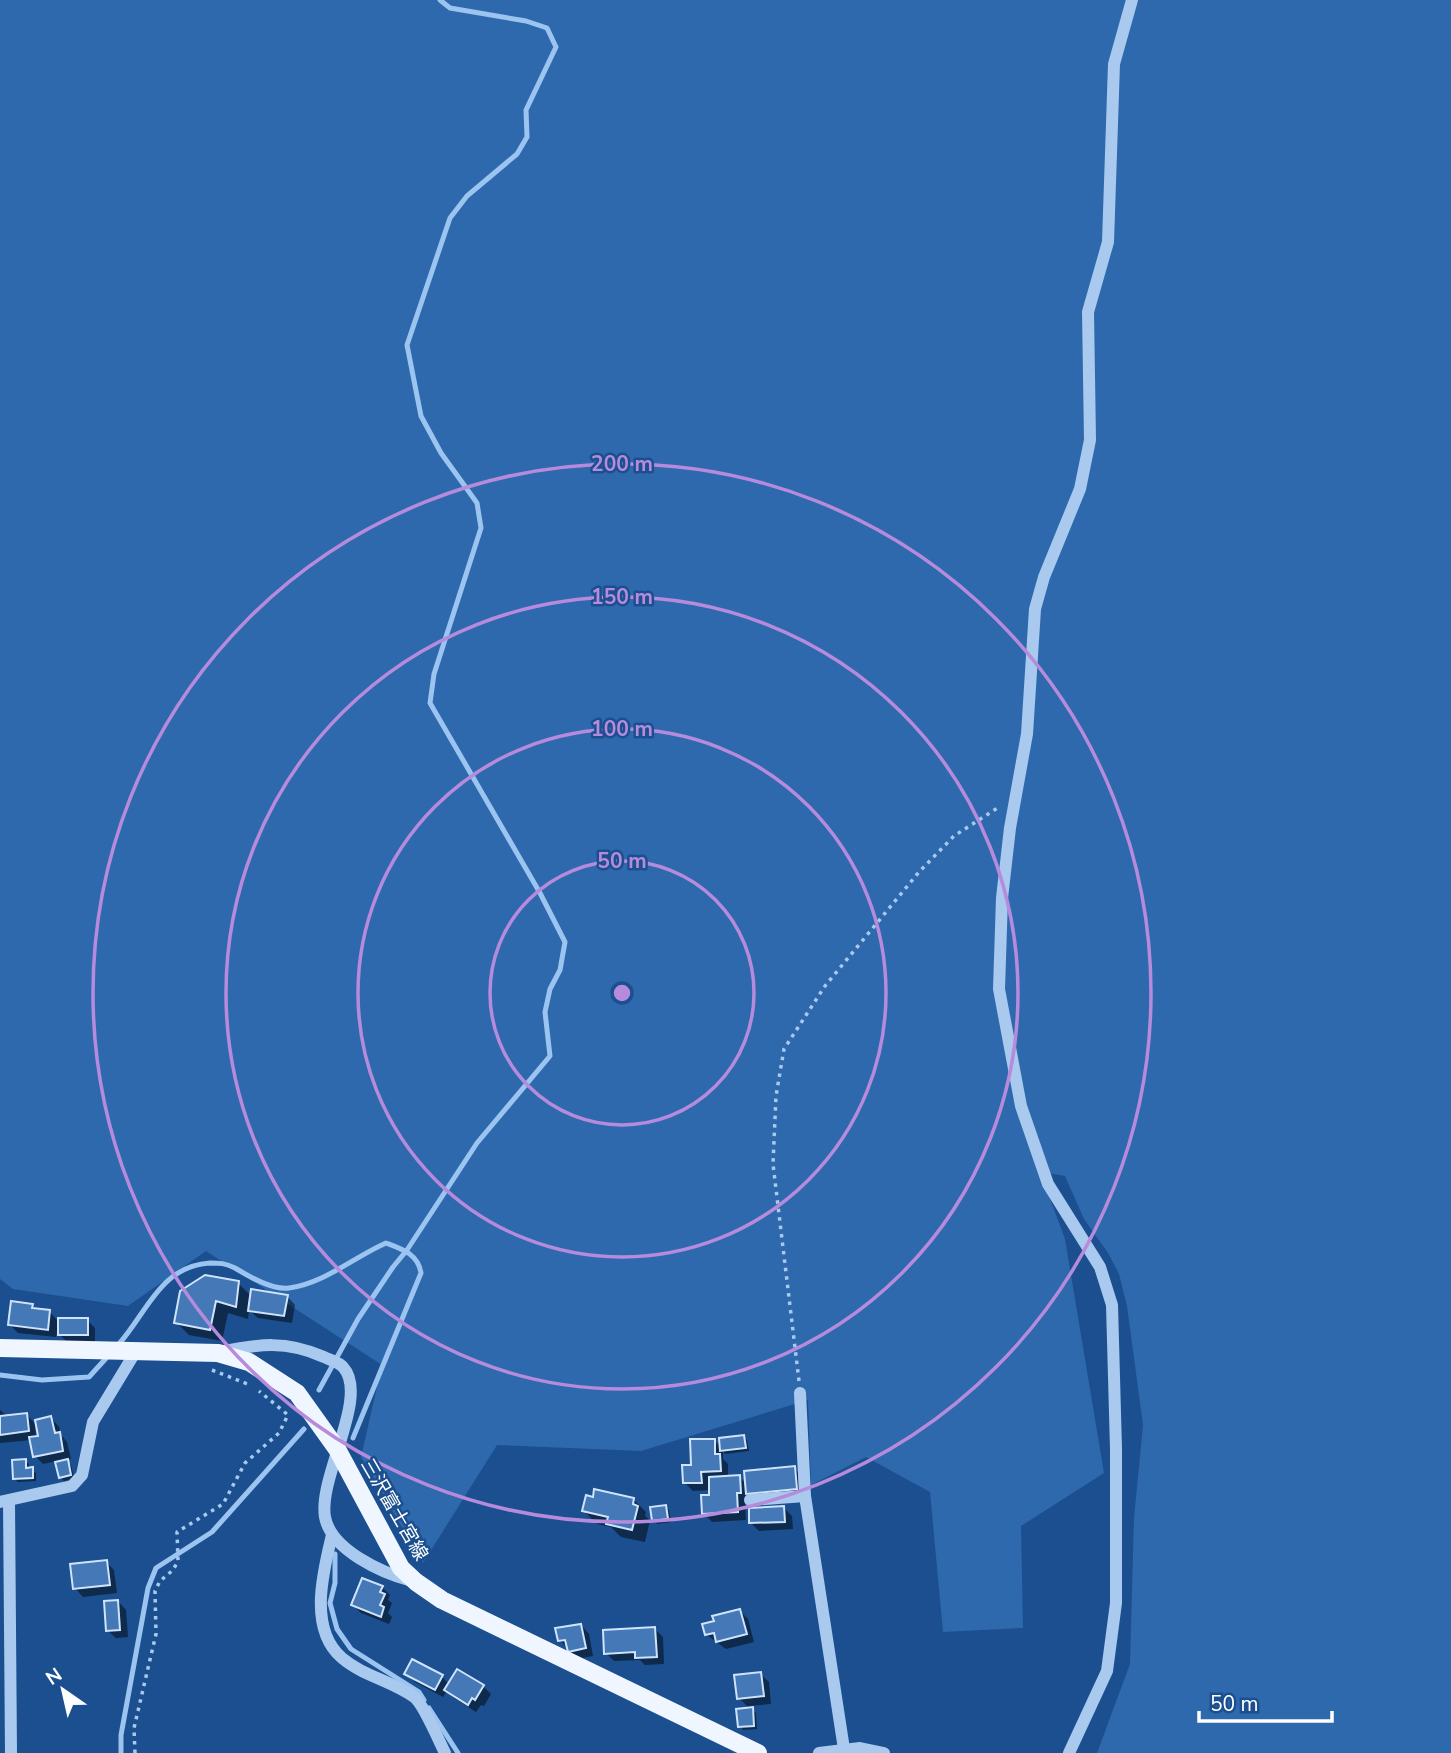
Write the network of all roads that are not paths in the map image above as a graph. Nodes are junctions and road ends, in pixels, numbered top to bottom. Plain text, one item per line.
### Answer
1 (1132, 0) edge
2 (0, 1348) edge
3 (132, 1351) junction
4 (218, 1353) junction
5 (800, 1393) road end
6 (337, 1449) junction
7 (805, 1496) junction
8 (750, 1500) dead end
9 (4, 1501) edge
10 (332, 1535) junction
11 (416, 1582) junction
12 (844, 1749) junction
13 (11, 1753) edge
14 (445, 1753) edge
15 (758, 1753) edge
16 (819, 1753) edge
17 (884, 1753) edge
18 (1069, 1753) edge

1 - 18 street
2 - 3 main road, 三沢富士宮線
3 - 4 main road, 三沢富士宮線
3 - 9 street
4 - 6 main road, 三沢富士宮線
4 - 6 street
5 - 7 street
6 - 10 street
6 - 11 main road, 三沢富士宮線
7 - 8 street
7 - 12 street
9 - 13 street
10 - 11 street
10 - 14 street
11 - 15 main road, 三沢富士宮線
12 - 16 street
12 - 17 street

